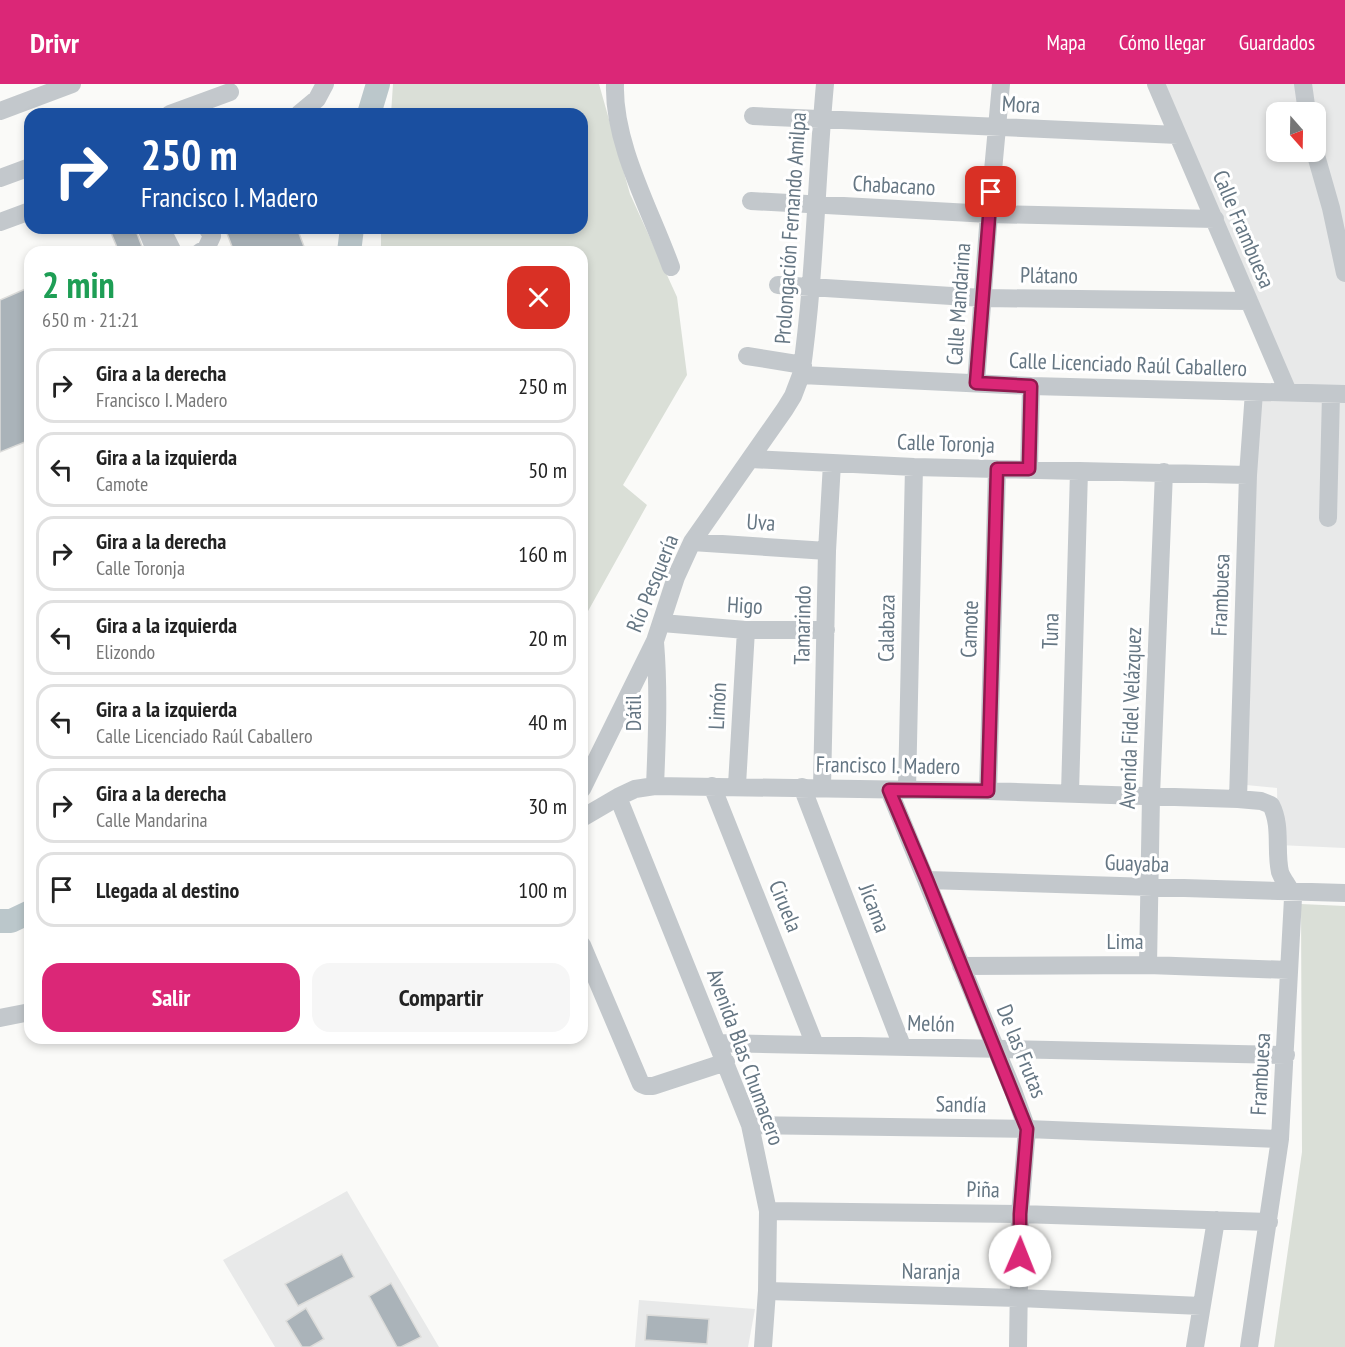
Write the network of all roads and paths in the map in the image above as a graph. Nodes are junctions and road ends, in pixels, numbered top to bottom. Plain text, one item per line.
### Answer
1 (72, 84) edge
2 (325, 84) edge
3 (615, 84) edge
4 (825, 84) edge
5 (1001, 84) edge
6 (1156, 84) edge
7 (1303, 84) edge
8 (230, 92) dead end
9 (1306, 102) edge
10 (186, 108) edge
11 (306, 108) edge
12 (0, 111) edge
13 (753, 116) dead end
14 (822, 119) junction
15 (997, 127) junction
16 (1178, 135) junction
17 (1318, 162) edge
18 (24, 169) edge
19 (0, 178) edge
20 (751, 201) dead end
21 (815, 205) junction
22 (24, 213) edge
23 (989, 214) junction
24 (1215, 219) junction
25 (0, 222) edge
26 (671, 267) dead end
27 (1345, 273) edge
28 (778, 285) dead end
29 (812, 288) junction
30 (983, 298) junction
31 (1249, 301) junction
32 (747, 356) dead end
33 (802, 370) junction
34 (976, 383) junction
35 (1031, 386) junction
36 (1254, 392) junction
37 (1288, 392) junction
38 (1338, 394) edge
39 (751, 459) junction
40 (832, 463) junction
41 (914, 467) junction
42 (997, 469) junction
43 (1029, 469) junction
44 (1079, 471) junction
45 (1164, 472) junction
46 (1248, 475) junction
47 (1328, 518) dead end
48 (692, 542) junction
49 (827, 551) junction
50 (662, 623) junction
51 (746, 630) junction
52 (826, 630) junction
53 (655, 641) junction
54 (588, 777) edge
55 (737, 785) junction
56 (655, 786) junction
57 (712, 786) junction
58 (802, 787) junction
59 (822, 788) junction
60 (898, 790) junction
61 (988, 791) junction
62 (1070, 793) junction
63 (1151, 796) junction
64 (618, 797) junction
65 (1238, 799) junction
66 (1271, 805) joint
67 (588, 814) edge
68 (927, 880) junction
69 (1150, 887) junction
70 (1291, 891) junction
71 (1345, 893) edge
72 (588, 959) edge
73 (1148, 965) junction
74 (961, 966) junction
75 (1289, 970) junction
76 (24, 1013) edge
77 (0, 1018) edge
78 (718, 1043) junction
79 (815, 1045) junction
80 (902, 1046) junction
81 (995, 1048) junction
82 (1286, 1055) junction
83 (726, 1062) junction
84 (750, 1125) junction
85 (1027, 1129) junction
86 (1280, 1139) junction
87 (768, 1211) junction
88 (1020, 1214) junction
89 (1216, 1220) junction
90 (1269, 1222) junction
91 (767, 1292) junction
92 (1019, 1298) junction
93 (1201, 1306) junction
94 (763, 1347) edge
95 (1018, 1347) edge
96 (1195, 1347) edge
97 (1249, 1347) edge

1 - 12 street
2 - 11 street
3 - 26 street
4 - 14 street, Prolongación Fernando Amilpa
5 - 15 street, Calle Mandarina
6 - 16 street, Calle Frambuesa
7 - 9 street
8 - 10 street
13 - 14 street, Mora
14 - 15 street, Mora
14 - 21 street, Prolongación Fernando Amilpa
15 - 16 street, Mora
15 - 23 street, Calle Mandarina
16 - 24 street, Calle Frambuesa
17 - 27 street
18 - 19 street
20 - 21 street, Chabacano
21 - 23 street, Chabacano
21 - 29 street, Prolongación Fernando Amilpa
22 - 25 street
23 - 24 street, Chabacano
23 - 30 street, Calle Mandarina
24 - 31 street, Calle Frambuesa
28 - 29 street, Plátano
29 - 30 street, Plátano
29 - 33 street, Prolongación Fernando Amilpa
30 - 31 street, Plátano
30 - 34 street, Calle Mandarina
31 - 37 street, Calle Frambuesa
32 - 33 street, Calle Licenciado Raúl Caballero
33 - 34 street, Calle Licenciado Raúl Caballero
33 - 39 street, Río Pesquería
34 - 35 street, Calle Licenciado Raúl Caballero
35 - 36 street, Calle Licenciado Raúl Caballero
35 - 43 street
36 - 37 street, Calle Licenciado Raúl Caballero
36 - 46 street, Frambuesa
37 - 38 street, Calle Licenciado Raúl Caballero
38 - 47 street
39 - 40 street, Calle Toronja
39 - 48 street, Río Pesquería
40 - 41 street, Calle Toronja
40 - 49 street, Tamarindo
41 - 42 street, Calle Toronja
41 - 60 street, Calabaza
42 - 43 street, Calle Toronja
42 - 61 street, Camote
43 - 44 street, Calle Toronja
44 - 45 street, Calle Toronja
44 - 62 street, Tuna
45 - 46 street, Calle Toronja
45 - 63 street, Avenida Fidel Velázquez
46 - 65 street, Frambuesa
48 - 49 street, Uva
48 - 50 street, Río Pesquería
49 - 52 street, Tamarindo
50 - 51 street, Higo
50 - 53 street, Río Pesquería
51 - 52 street, Higo
51 - 55 street, Limón
52 - 59 street, Tamarindo
53 - 54 street, Río Pesquería
53 - 56 street, Dátil
55 - 57 street, Francisco I. Madero
55 - 58 street, Francisco I. Madero
56 - 57 street, Francisco I. Madero
56 - 64 street, Francisco I. Madero
57 - 79 street, Ciruela
58 - 59 street, Francisco I. Madero
58 - 80 street, Jícama
59 - 60 street, Francisco I. Madero
60 - 61 street, Francisco I. Madero
60 - 68 street, De las Frutas
61 - 62 street, Francisco I. Madero
62 - 63 street, Francisco I. Madero
63 - 65 street, Francisco I. Madero
63 - 69 street, Avenida Fidel Velázquez
64 - 67 street, Francisco I. Madero
64 - 78 street, Avenida Blas Chumacero
65 - 66 street, Francisco I. Madero
66 - 70 street, Frambuesa
68 - 69 street, Guayaba
68 - 74 street, De las Frutas
69 - 70 street, Guayaba
69 - 73 street, Avenida Fidel Velázquez
70 - 71 street, Guayaba
70 - 75 street, Frambuesa
72 - 83 street
73 - 74 street, Lima
73 - 75 street, Lima
74 - 81 street, De las Frutas
75 - 82 street, Frambuesa
76 - 77 street
78 - 79 street, Melón
78 - 83 street, Avenida Blas Chumacero
79 - 80 street, Melón
80 - 81 street, Melón
81 - 82 street, Melón
81 - 85 street, De las Frutas
82 - 86 street, Frambuesa
83 - 84 street, Avenida Blas Chumacero
84 - 85 street, Sandía
84 - 87 street, Avenida Blas Chumacero
85 - 86 street, Sandía
85 - 88 street, De las Frutas
86 - 90 street, Frambuesa
87 - 88 street, Piña
87 - 91 street, Avenida Blas Chumacero
88 - 89 street, Piña
88 - 92 street, De las Frutas
89 - 90 street, Piña
89 - 93 street
90 - 97 street, Frambuesa
91 - 92 street, Naranja
91 - 94 street, Avenida Blas Chumacero
92 - 93 street, Naranja
92 - 95 street, De las Frutas
93 - 96 street

